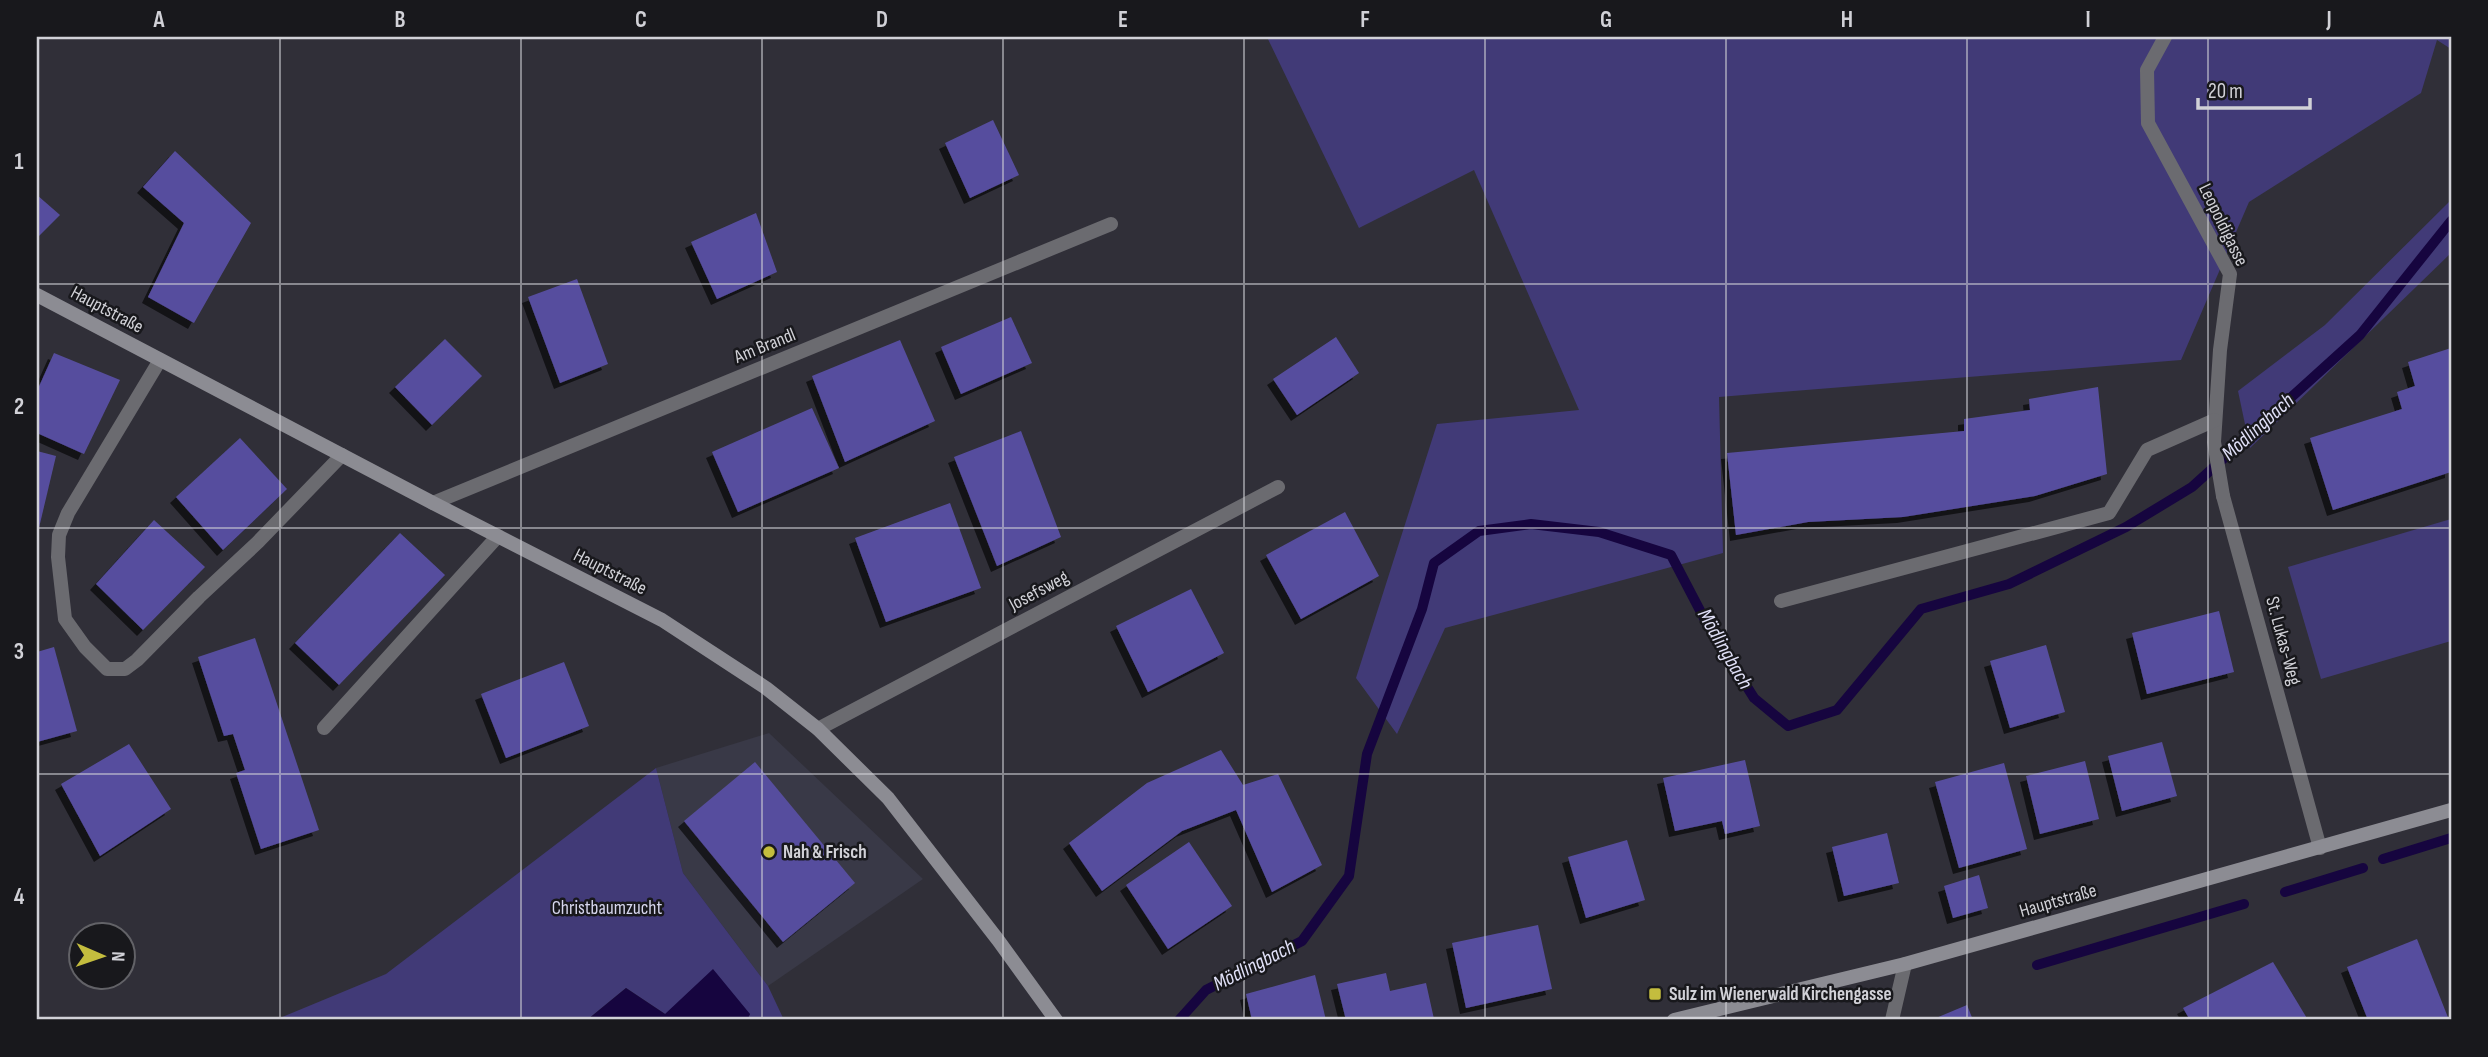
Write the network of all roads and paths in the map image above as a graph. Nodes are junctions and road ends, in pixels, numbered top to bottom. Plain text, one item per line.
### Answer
1 (2165, 37) edge
2 (1111, 224) dead end
3 (37, 296) edge
4 (160, 360) junction
5 (2215, 420) junction
6 (2214, 442) joint
7 (341, 455) junction
8 (1278, 486) dead end
9 (433, 503) junction
10 (498, 536) junction
11 (1781, 601) dead end
12 (324, 728) dead end
13 (818, 729) junction
14 (2451, 810) edge
15 (2320, 848) junction
16 (1905, 964) junction
17 (1056, 1020) edge
18 (1674, 1020) edge
19 (1892, 1020) edge

1 - 5 street, Leopoldigasse
2 - 9 street, Am Brandl
3 - 4 main road, Hauptstraße
4 - 7 main road, Hauptstraße
4 - 7 street
5 - 6 street, Leopoldigasse
5 - 11 street
6 - 15 street, St. Lukas-Weg
7 - 9 main road, Hauptstraße
8 - 13 street, Josefsweg
9 - 10 main road, Hauptstraße
10 - 12 street
10 - 13 main road, Hauptstraße
13 - 17 main road, Hauptstraße
14 - 15 main road, Hauptstraße
15 - 16 main road, Hauptstraße
16 - 18 main road, Hauptstraße
16 - 19 street

